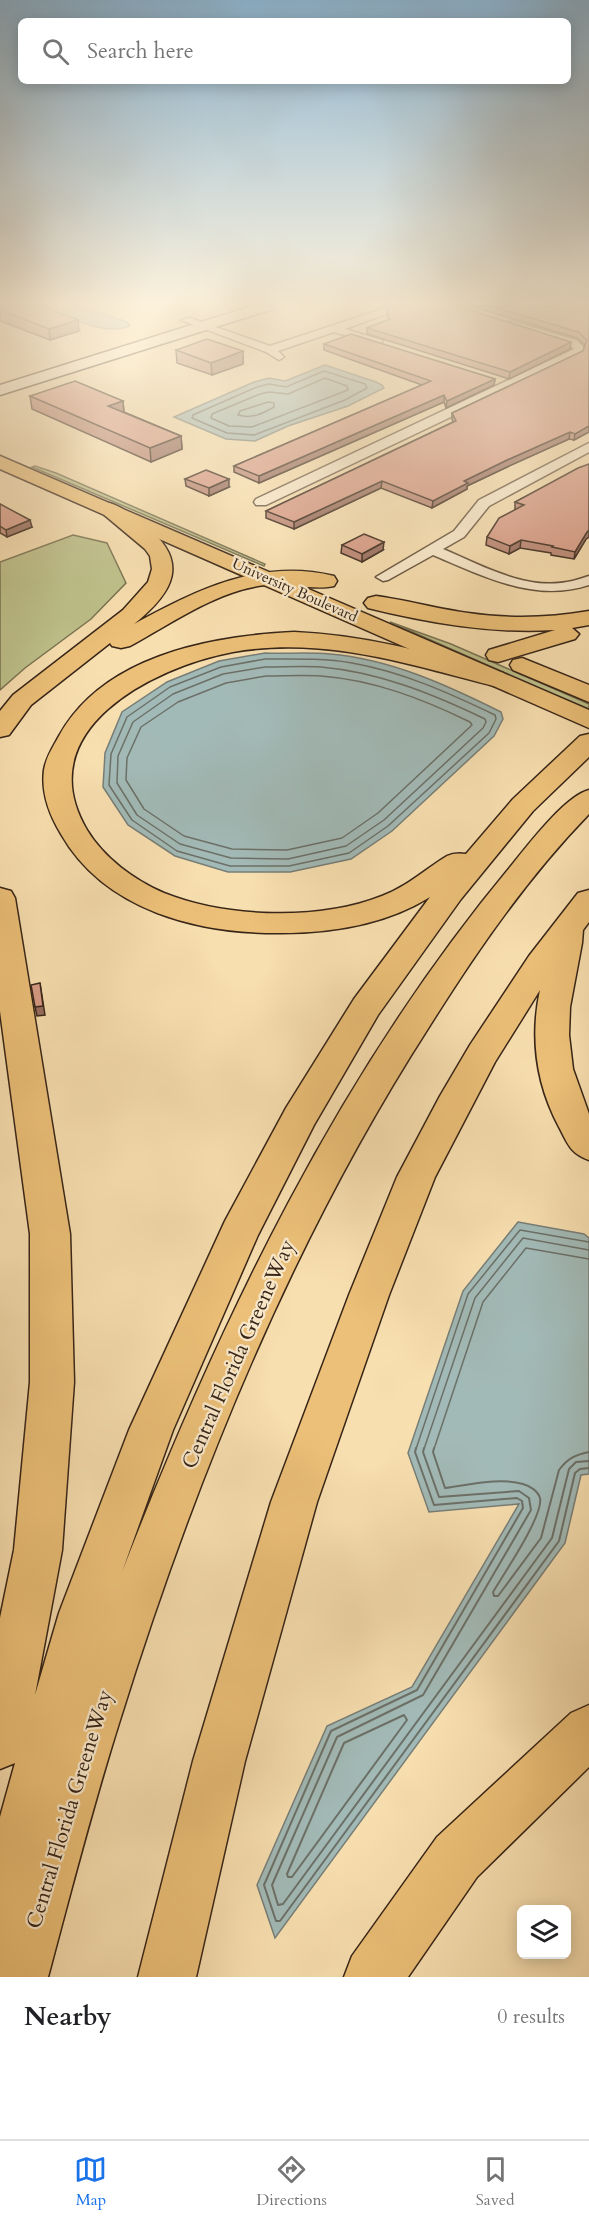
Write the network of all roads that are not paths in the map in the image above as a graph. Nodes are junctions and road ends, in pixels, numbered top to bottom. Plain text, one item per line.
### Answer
1 (473, 398) edge
2 (589, 447) edge
3 (46, 460) dead end
4 (0, 462) edge
5 (116, 502) junction
6 (261, 502) dead end
7 (434, 550) junction
8 (269, 568) junction
9 (383, 577) dead end
10 (589, 580) edge
11 (351, 592) junction
12 (589, 618) edge
13 (589, 627) edge
14 (496, 667) junction
15 (55, 675) junction
16 (589, 694) edge
17 (0, 729) edge
18 (588, 735) edge
19 (589, 798) edge
20 (523, 805) junction
21 (0, 898) edge
22 (579, 912) edge
23 (589, 1145) edge
24 (589, 1731) edge
25 (0, 1743) edge
26 (0, 1915) edge
27 (19, 1977) edge
28 (167, 1977) edge
29 (373, 1977) edge

1 - 6 street
2 - 7 street
3 - 5 main road, University Boulevard
4 - 5 main road, University Boulevard
5 - 8 main road, University Boulevard
5 - 15 main road
7 - 9 street
7 - 10 street
8 - 11 main road
8 - 14 main road, University Boulevard
8 - 15 main road
11 - 12 main road
11 - 14 main road, University Boulevard
13 - 14 main road
14 - 16 main road, University Boulevard
14 - 18 main road, University Boulevard
14 - 20 main road
15 - 17 main road
18 - 20 main road
19 - 27 main road, Central Florida GreeneWay
20 - 26 main road
21 - 25 main road
22 - 23 main road
22 - 28 main road
24 - 29 main road

